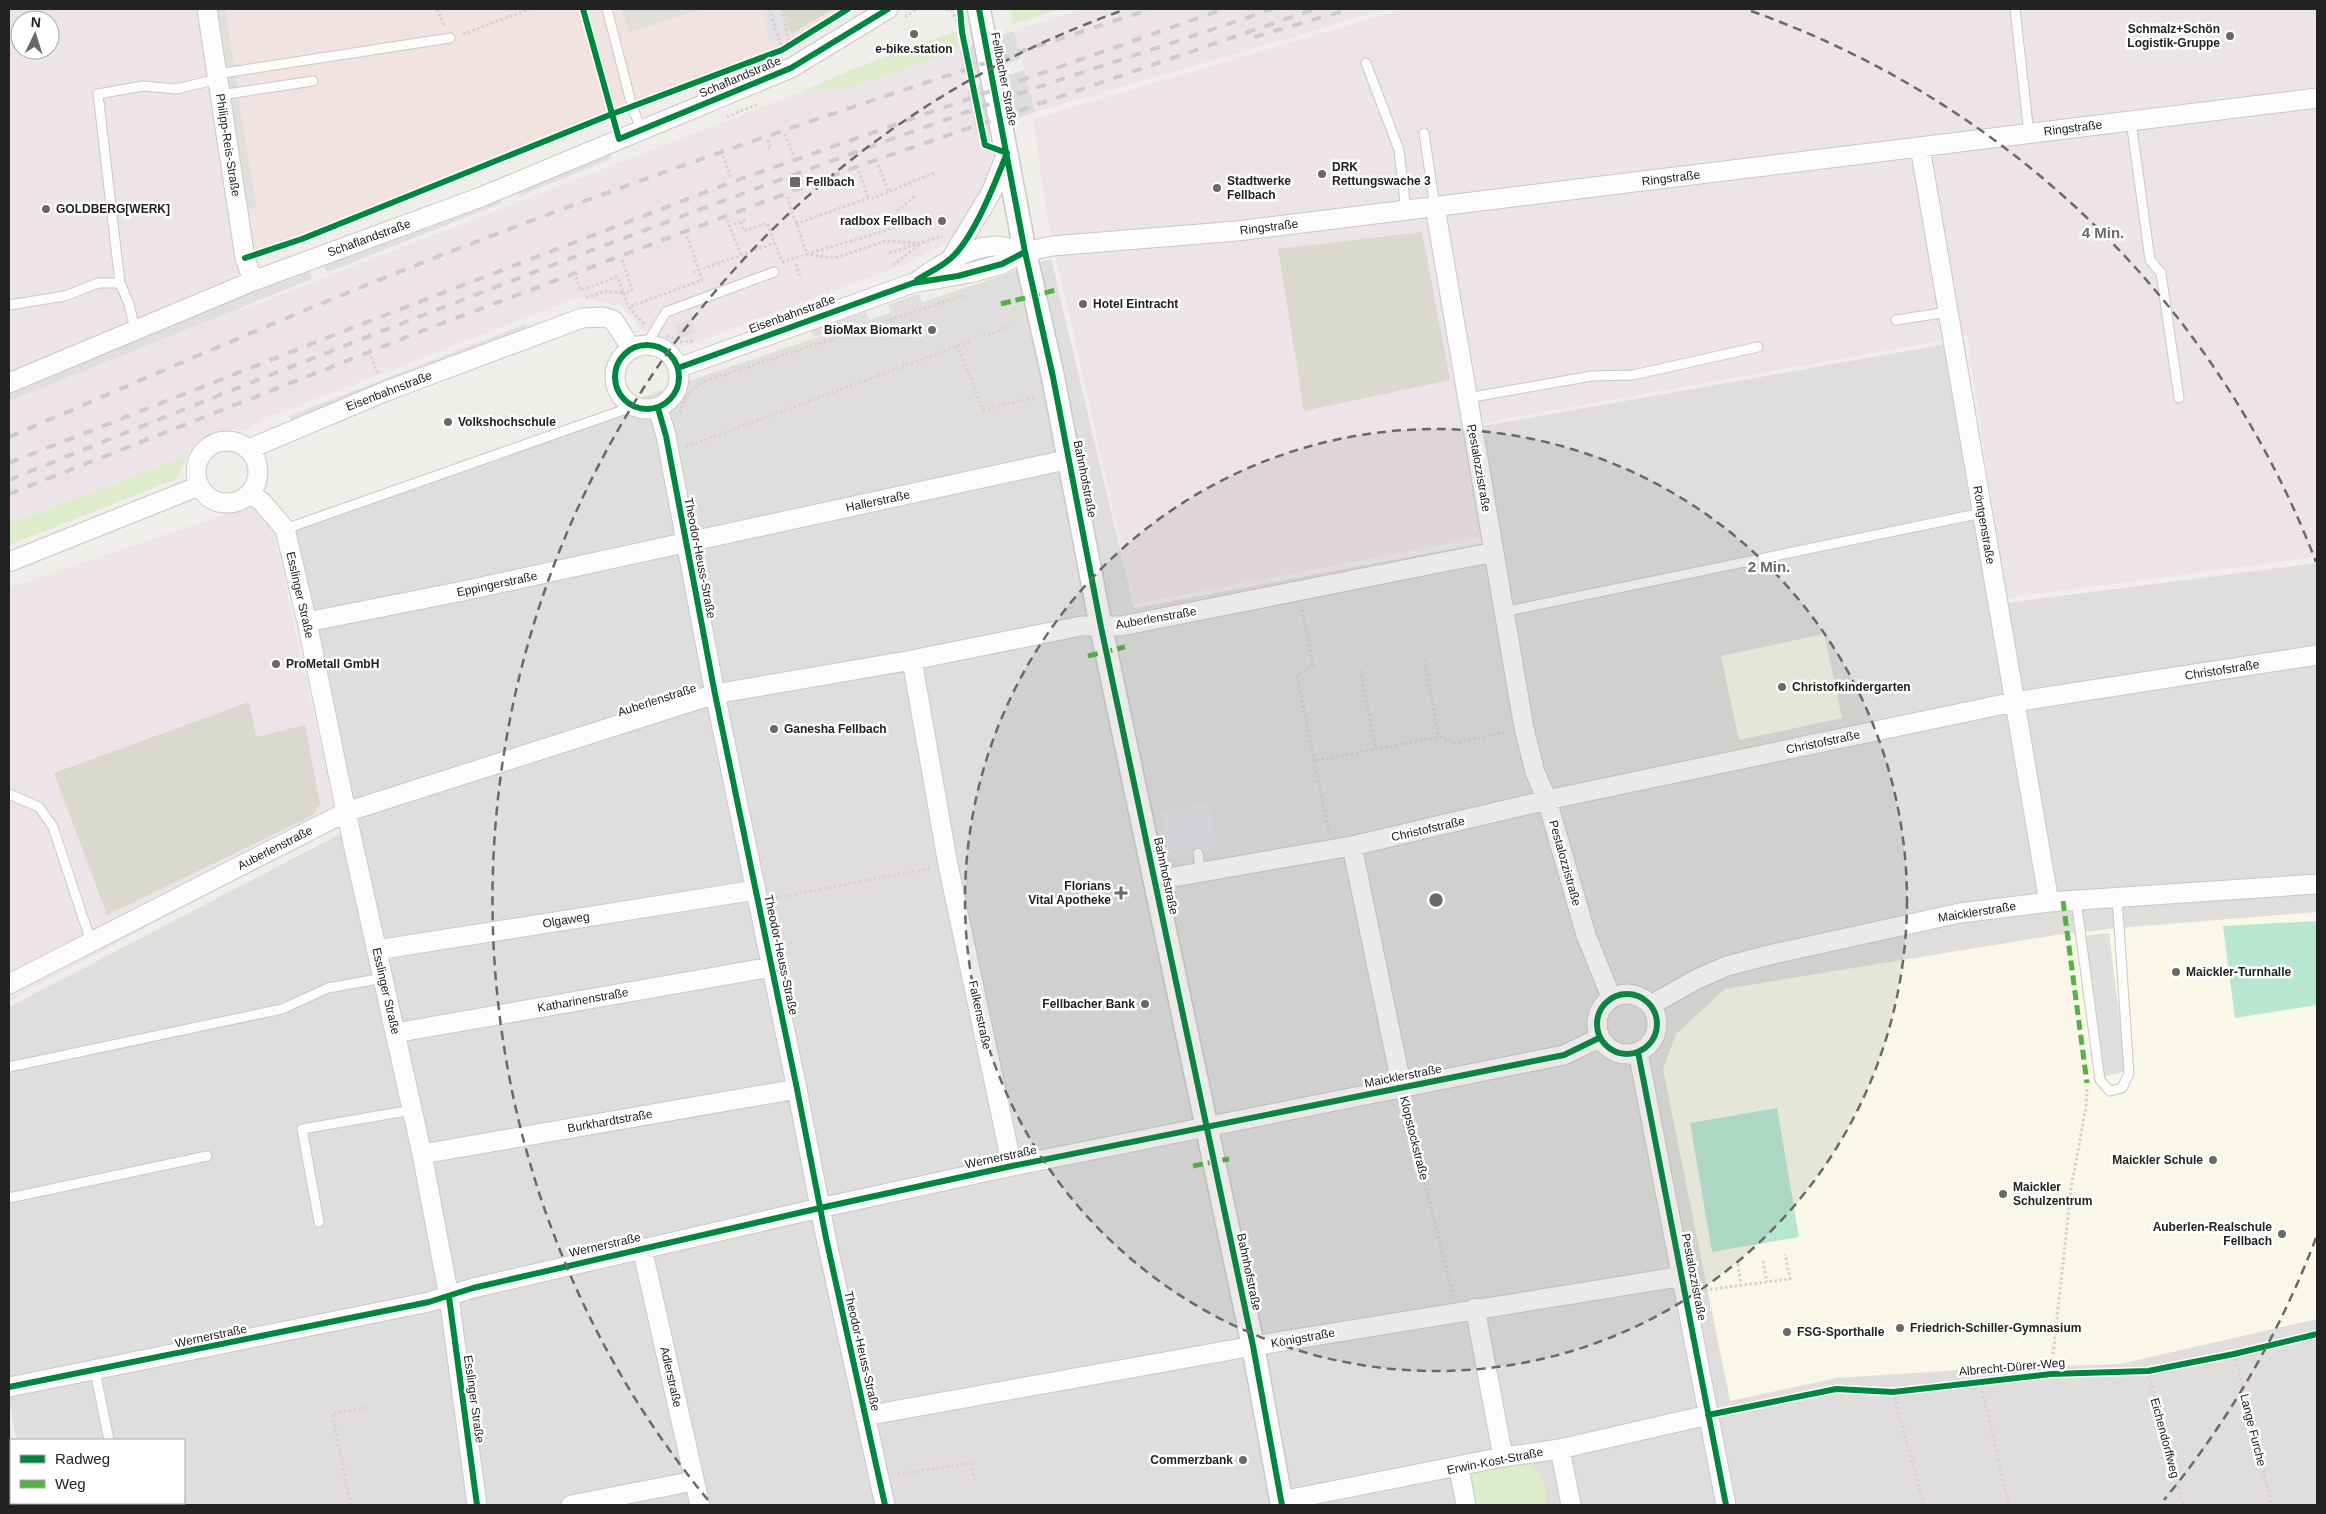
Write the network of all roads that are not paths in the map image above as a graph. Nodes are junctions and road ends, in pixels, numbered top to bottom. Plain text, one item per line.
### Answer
1 (207, 9) edge
2 (608, 9) edge
3 (888, 9) edge
4 (979, 9) edge
5 (2015, 9) edge
6 (450, 38) road end
7 (1366, 63) dead end
8 (313, 81) dead end
9 (218, 83) junction
10 (2317, 98) edge
11 (2131, 121) junction
12 (642, 131) junction
13 (1424, 133) dead end
14 (2029, 134) junction
15 (1920, 147) junction
16 (1007, 153) junction
17 (1435, 207) junction
18 (1406, 211) junction
19 (1025, 252) junction
20 (951, 259) junction
21 (774, 272) road end
22 (254, 281) junction
23 (120, 283) junction
24 (914, 283) junction
25 (9, 304) edge
26 (1948, 312) junction
27 (1896, 320) dead end
28 (135, 330) junction
29 (645, 341) junction
30 (1758, 347) dead end
31 (678, 368) junction
32 (9, 383) edge
33 (1468, 398) junction
34 (2179, 398) dead end
35 (628, 408) junction
36 (658, 408) junction
37 (249, 449) junction
38 (1070, 459) junction
39 (199, 486) junction
40 (250, 493) junction
41 (1982, 513) junction
42 (285, 529) junction
43 (686, 542) junction
44 (1494, 552) junction
45 (9, 562) edge
46 (1503, 612) junction
47 (308, 622) junction
48 (1101, 627) junction
49 (2317, 655) edge
50 (912, 660) junction
51 (715, 694) junction
52 (2014, 702) junction
53 (9, 794) edge
54 (1547, 800) junction
55 (346, 812) junction
56 (1352, 846) junction
57 (1198, 853) dead end
58 (1200, 872) junction
59 (1156, 880) junction
60 (2317, 884) edge
61 (757, 896) junction
62 (2117, 897) junction
63 (2076, 900) junction
64 (2049, 902) junction
65 (91, 942) junction
66 (376, 950) junction
67 (772, 967) junction
68 (383, 978) junction
69 (9, 984) edge
70 (1611, 997) junction
71 (1651, 1005) junction
72 (395, 1032) junction
73 (1600, 1038) junction
74 (1638, 1052) junction
75 (9, 1067) edge
76 (797, 1088) junction
77 (1402, 1088) junction
78 (412, 1110) junction
79 (1207, 1126) junction
80 (422, 1154) junction
81 (207, 1156) dead end
82 (1012, 1166) junction
83 (9, 1198) edge
84 (820, 1208) junction
85 (319, 1222) dead end
86 (642, 1248) junction
87 (1683, 1276) junction
88 (449, 1297) junction
89 (1475, 1308) junction
90 (1252, 1346) junction
91 (95, 1371) junction
92 (9, 1387) edge
93 (1708, 1415) junction
94 (865, 1416) junction
95 (109, 1439) edge
96 (1560, 1449) junction
97 (1503, 1457) junction
98 (1459, 1468) junction
99 (694, 1481) junction
100 (1282, 1503) edge
101 (477, 1505) edge
102 (571, 1505) edge
103 (700, 1505) edge
104 (885, 1505) edge
105 (1466, 1505) edge
106 (1571, 1505) edge
107 (1726, 1505) edge

1 - 9 street, Philipp-Reis-Straße
2 - 12 lane
3 - 12 street, Schaflandstraße
4 - 16 street, Fellbacher Straße
5 - 14 lane
6 - 9 lane
7 - 18 lane
8 - 9 lane
9 - 22 street, Philipp-Reis-Straße
9 - 23 lane
10 - 11 street, Ringstraße
11 - 14 street, Ringstraße
11 - 34 lane
12 - 22 street, Schaflandstraße
13 - 17 lane
14 - 15 street, Ringstraße
15 - 17 street, Ringstraße
15 - 26 street, Röntgenstraße
16 - 19 street, Fellbacher Straße
16 - 20 street
17 - 18 street, Ringstraße
17 - 33 street, Pestalozzistraße
18 - 19 street, Ringstraße
19 - 20 street, Eisenbahnstraße
19 - 24 street, Eisenbahnstraße
19 - 38 street, Bahnhofstraße
20 - 24 street, Eisenbahnstraße
21 - 29 lane
22 - 28 street, Schaflandstraße
23 - 25 lane
23 - 28 lane
24 - 31 street, Eisenbahnstraße
26 - 27 lane
26 - 41 street, Röntgenstraße
28 - 32 street, Schaflandstraße
29 - 31 street
29 - 35 street
29 - 37 street, Eisenbahnstraße
30 - 33 lane
31 - 36 street
33 - 44 street, Pestalozzistraße
35 - 36 street
35 - 42 lane
36 - 43 street, Theodor-Heuss-Straße
37 - 39 street
37 - 40 street
38 - 43 street, Hallerstraße
38 - 48 street, Bahnhofstraße
39 - 40 street
39 - 45 street
40 - 42 street, Esslinger Straße
41 - 46 lane
41 - 52 street, Röntgenstraße
42 - 47 street, Esslinger Straße
43 - 47 street, Eppingerstraße
43 - 51 street, Theodor-Heuss-Straße
44 - 46 street, Pestalozzistraße
44 - 48 street, Auberlenstraße
46 - 54 street, Pestalozzistraße
47 - 55 street, Esslinger Straße
48 - 50 street, Auberlenstraße
48 - 59 street, Bahnhofstraße
49 - 52 street, Christofstraße
50 - 51 street, Auberlenstraße
50 - 82 street, Falkenstraße
51 - 55 street, Auberlenstraße
51 - 61 street, Theodor-Heuss-Straße
52 - 54 street, Christofstraße
52 - 64 street, Röntgenstraße
53 - 65 lane
54 - 56 street, Christofstraße
54 - 70 street, Pestalozzistraße
55 - 65 street, Auberlenstraße
55 - 66 street, Esslinger Straße
56 - 58 street, Christofstraße
56 - 77 street, Klopstockstraße
57 - 58 lane
58 - 59 street, Christofstraße
59 - 79 street, Bahnhofstraße
60 - 62 street, Maicklerstraße
61 - 66 street, Olgaweg
61 - 67 street, Theodor-Heuss-Straße
62 - 63 street, Maicklerstraße
62 - 63 lane
63 - 64 street, Maicklerstraße
64 - 71 street, Maicklerstraße
65 - 69 street, Auberlenstraße
66 - 68 street, Esslinger Straße
67 - 72 street, Katharinenstraße
67 - 76 street, Theodor-Heuss-Straße
68 - 72 street, Esslinger Straße
68 - 75 lane
70 - 71 street
70 - 73 street
71 - 74 street
72 - 78 street, Esslinger Straße
73 - 74 street
73 - 77 street, Maicklerstraße
74 - 87 street, Pestalozzistraße
76 - 80 street, Burkhardtstraße
76 - 84 street, Theodor-Heuss-Straße
77 - 79 street, Maicklerstraße
78 - 80 street, Esslinger Straße
78 - 85 lane
79 - 82 street, Wernerstraße
79 - 90 street, Bahnhofstraße
80 - 88 street, Esslinger Straße
81 - 83 lane
82 - 84 street, Wernerstraße
84 - 86 street, Wernerstraße
84 - 94 street, Theodor-Heuss-Straße
86 - 88 street, Wernerstraße
86 - 99 street, Adlerstraße
87 - 89 street, Königstraße
87 - 93 street, Pestalozzistraße
88 - 91 street, Wernerstraße
88 - 101 street, Esslinger Straße
89 - 90 street, Königstraße
89 - 97 street
90 - 94 street, Königstraße
90 - 100 street, Bahnhofstraße
91 - 92 street, Wernerstraße
91 - 95 lane
93 - 96 street, Erwin-Kost-Straße
93 - 107 street, Pestalozzistraße
94 - 104 street, Theodor-Heuss-Straße
96 - 97 street, Erwin-Kost-Straße
96 - 106 street
97 - 98 street, Erwin-Kost-Straße
98 - 100 street, Erwin-Kost-Straße
98 - 105 street
99 - 102 street
99 - 103 street, Adlerstraße

